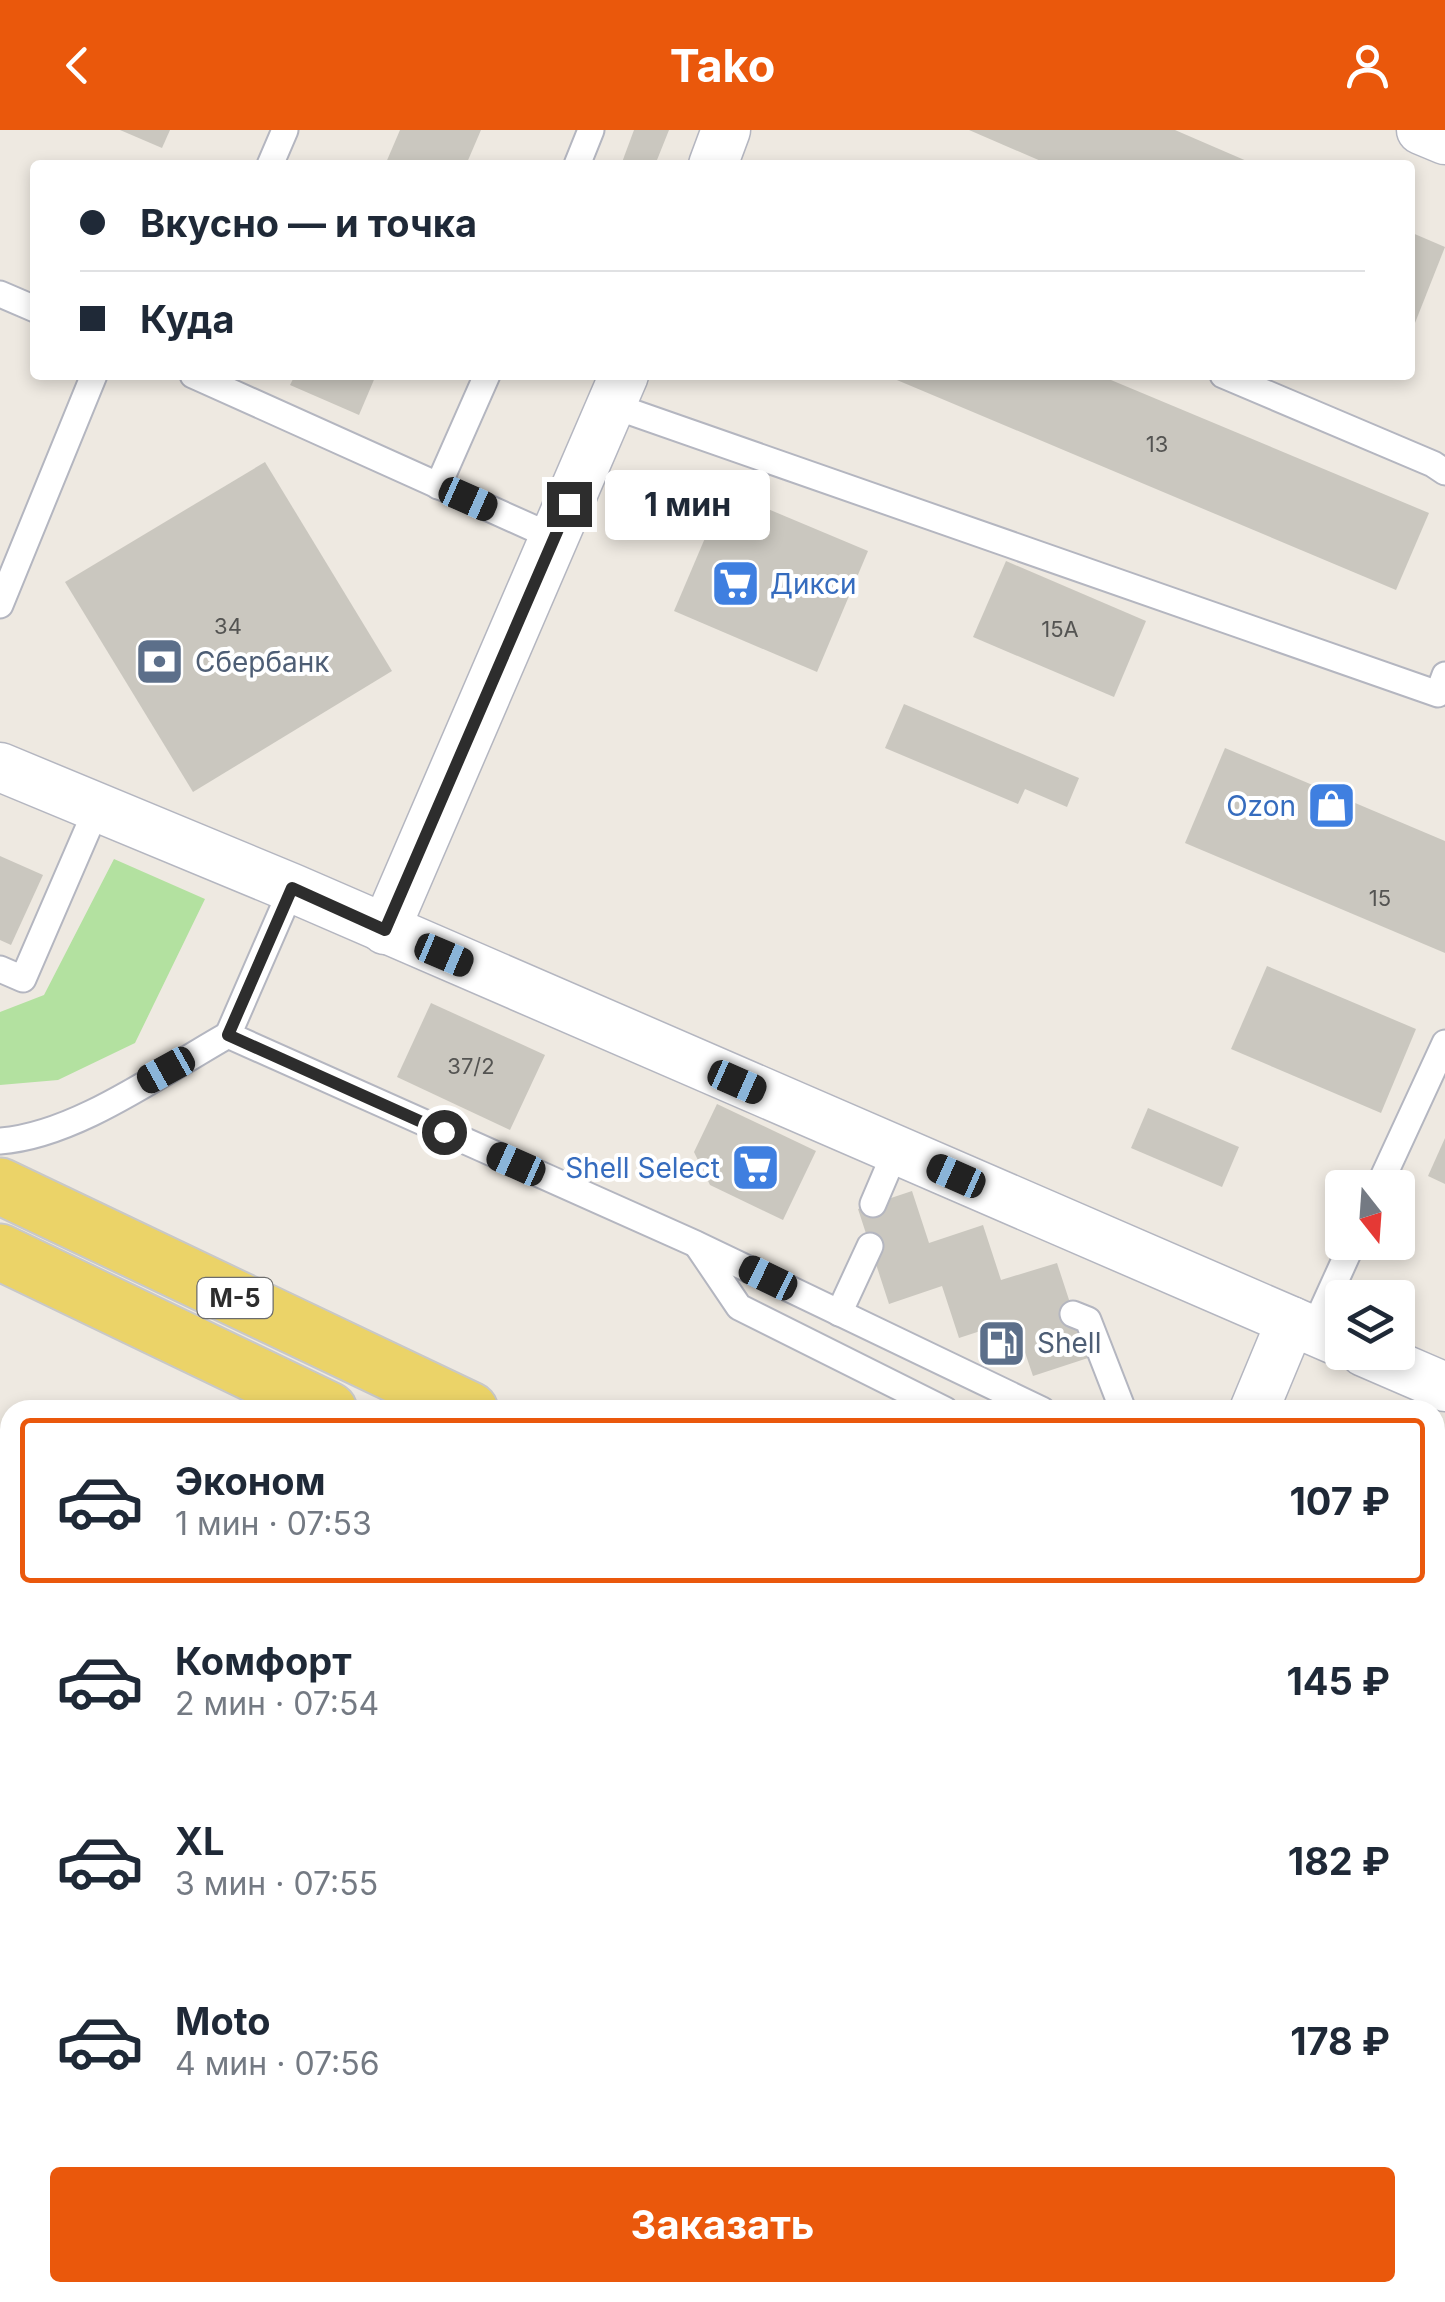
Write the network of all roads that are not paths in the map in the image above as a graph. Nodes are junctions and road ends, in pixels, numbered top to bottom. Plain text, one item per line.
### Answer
1 (285, 130) edge
2 (591, 130) edge
3 (1421, 130) edge
4 (1445, 140) edge
5 (272, 160) edge
6 (579, 160) edge
7 (0, 294) edge
8 (30, 306) edge
9 (92, 380) edge
10 (205, 380) edge
11 (485, 380) edge
12 (1234, 380) edge
13 (618, 390) edge
14 (1445, 472) edge
15 (438, 486) junction
16 (554, 538) junction
17 (0, 605) edge
18 (1445, 676) edge
19 (0, 767) edge
20 (97, 808) junction
21 (292, 888) junction
22 (385, 930) junction
23 (0, 969) edge
24 (228, 1035) junction
25 (1445, 1043) edge
26 (0, 1141) edge
27 (896, 1150) junction
28 (1386, 1170) edge
29 (0, 1186) edge
30 (873, 1204) dead end
31 (696, 1244) junction
32 (870, 1246) dead end
33 (0, 1252) edge
34 (1345, 1260) edge
35 (838, 1312) junction
36 (1074, 1314) dead end
37 (1315, 1332) edge
38 (1404, 1370) edge
39 (1445, 1388) edge
40 (308, 1400) edge
41 (449, 1400) edge
42 (925, 1400) edge
43 (1021, 1400) edge
44 (1119, 1400) edge
45 (1262, 1400) edge

1 - 5 lane
2 - 6 lane
3 - 4 street
7 - 8 lane
9 - 17 lane
10 - 15 lane
11 - 15 lane
12 - 14 lane
13 - 16 street
13 - 18 lane
15 - 16 lane
16 - 22 street
19 - 20 street
20 - 21 street
20 - 23 lane
21 - 22 street
21 - 24 lane
22 - 27 street
24 - 26 lane
24 - 31 lane
25 - 28 lane
27 - 30 lane
27 - 37 street
29 - 41 main road, М-5
31 - 35 lane
31 - 42 lane
32 - 35 lane
33 - 40 main road, М-5
34 - 37 lane
35 - 43 lane
36 - 44 lane
37 - 45 street
38 - 39 street

